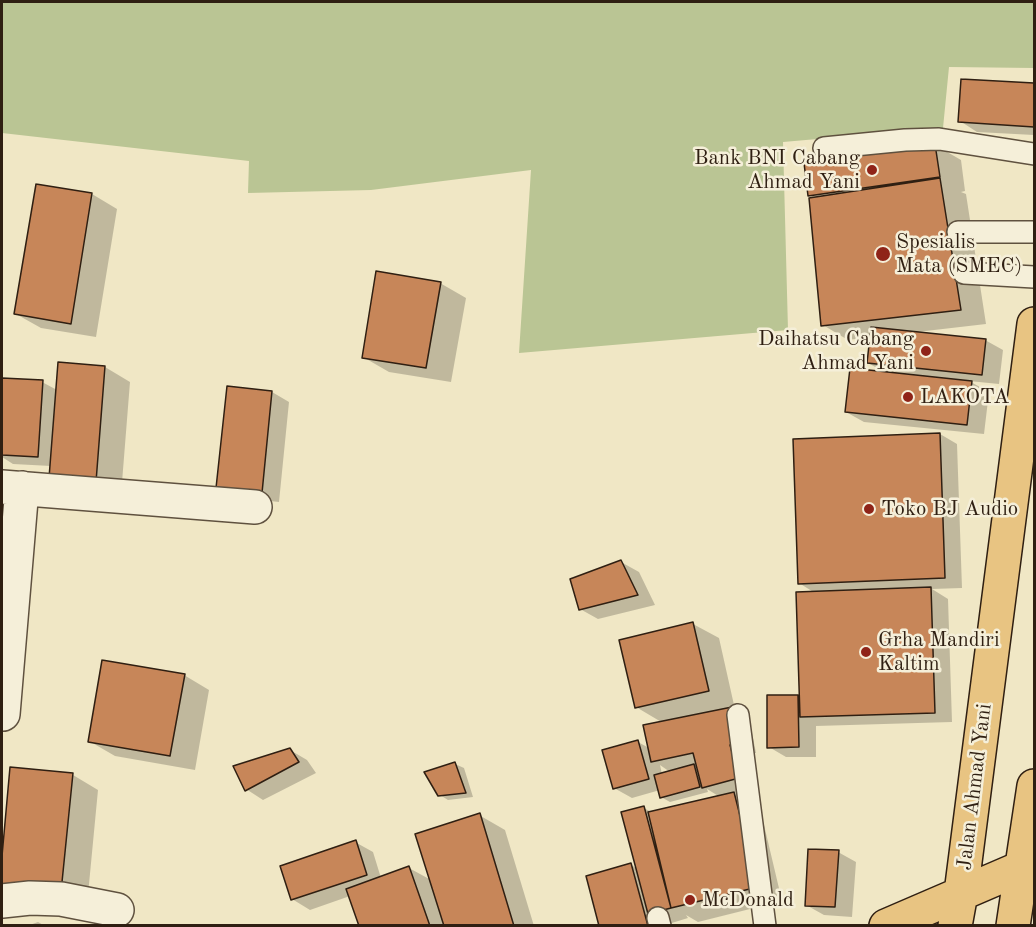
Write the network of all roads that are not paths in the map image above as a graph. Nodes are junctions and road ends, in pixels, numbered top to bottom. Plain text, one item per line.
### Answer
1 (824, 148) dead end
2 (1035, 154) edge
3 (958, 232) dead end
4 (1035, 232) edge
5 (964, 273) dead end
6 (1035, 277) edge
7 (1035, 324) edge
8 (12, 487) edge
9 (255, 507) dead end
10 (3, 714) dead end
11 (738, 715) dead end
12 (1035, 786) edge
13 (1023, 867) junction
14 (961, 892) junction
15 (2, 901) edge
16 (117, 910) dead end
17 (765, 926) edge
18 (886, 926) edge
19 (956, 926) edge
20 (1013, 926) edge

1 - 2 lane
3 - 4 lane
5 - 6 lane
7 - 14 main road, Jalan Ahmad Yani
8 - 9 street
8 - 10 street
11 - 17 lane
12 - 13 main road
13 - 14 main road
13 - 20 main road
14 - 18 main road
14 - 19 main road, Jalan Ahmad Yani
15 - 16 street

